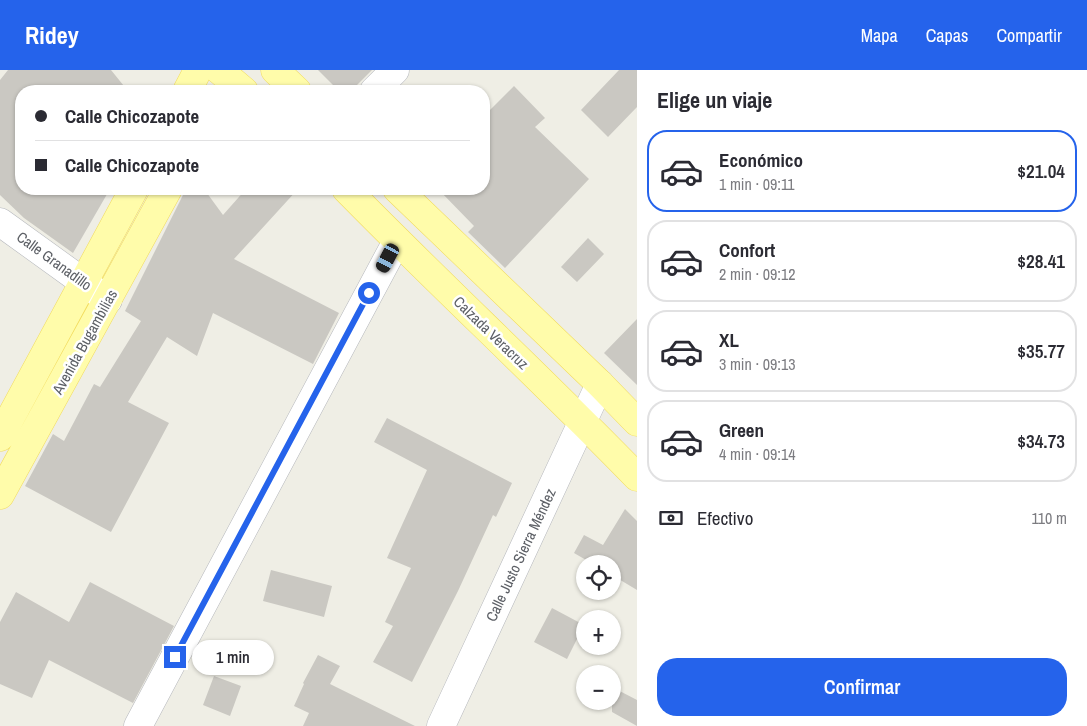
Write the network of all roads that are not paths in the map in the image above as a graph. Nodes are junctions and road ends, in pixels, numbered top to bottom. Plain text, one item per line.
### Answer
1 (198, 70) edge
2 (275, 70) edge
3 (395, 70) edge
4 (190, 85) edge
5 (291, 85) edge
6 (380, 85) edge
7 (131, 195) edge
8 (165, 195) edge
9 (352, 195) edge
10 (403, 195) edge
11 (0, 222) edge
12 (397, 241) junction
13 (84, 282) junction
14 (108, 300) junction
15 (600, 384) junction
16 (583, 422) junction
17 (637, 422) edge
18 (0, 437) edge
19 (637, 477) edge
20 (0, 495) edge
21 (138, 726) edge
22 (441, 726) edge

1 - 4 main road
2 - 5 main road
3 - 6 street
7 - 13 main road, Avenida Bugambilias
8 - 14 main road, Avenida Bugambilias
9 - 12 main road, Calzada Veracruz
10 - 15 main road
11 - 13 street, Calle Granadillo
12 - 16 main road, Calzada Veracruz
12 - 21 street
13 - 14 street, Calle Granadillo
13 - 18 main road, Avenida Bugambilias
14 - 20 main road, Avenida Bugambilias
15 - 16 street, Calle Justo Sierra Méndez
15 - 17 main road
16 - 19 main road, Calzada Veracruz
16 - 22 street, Calle Justo Sierra Méndez

